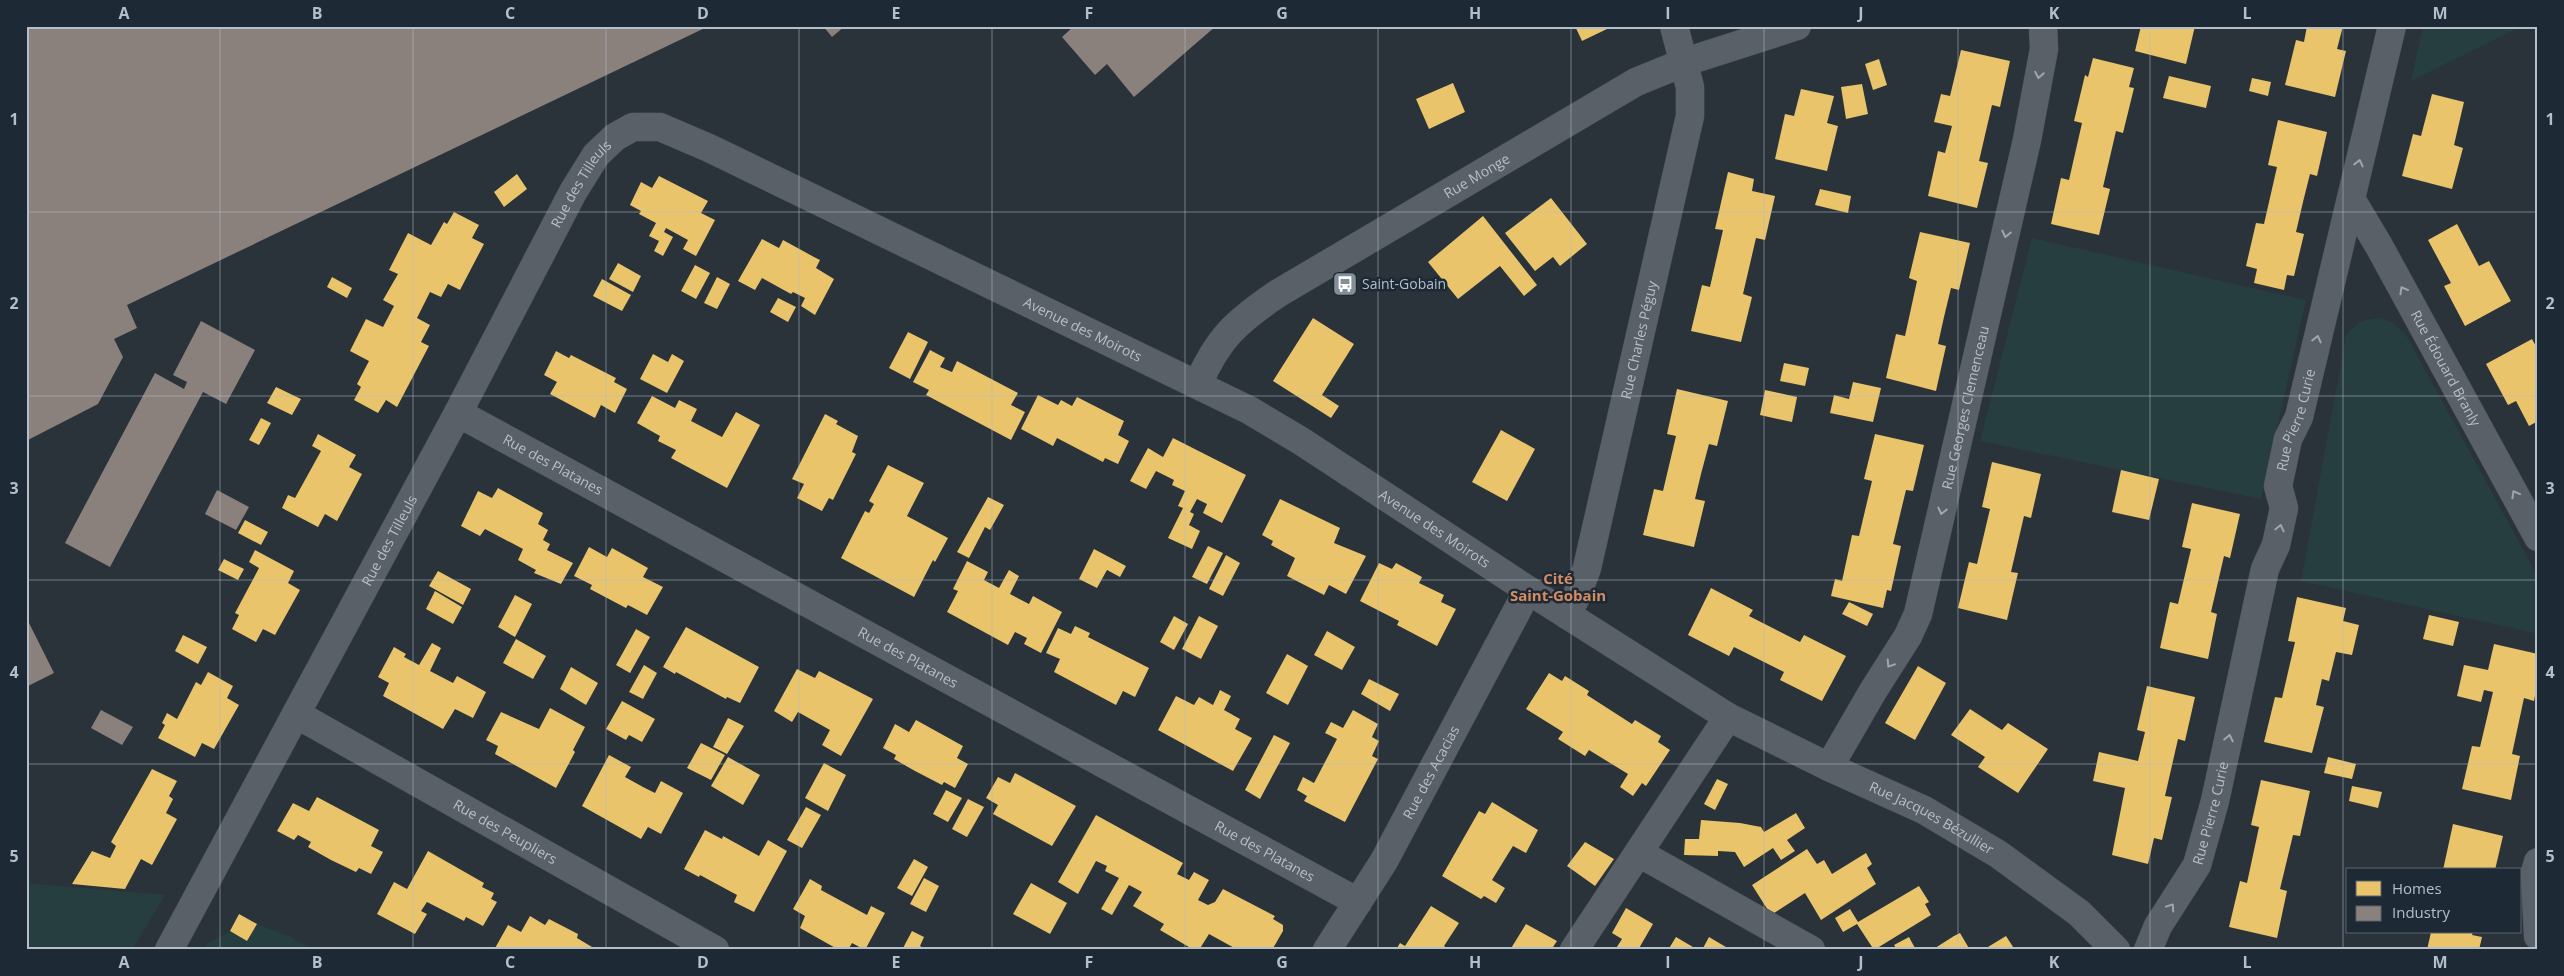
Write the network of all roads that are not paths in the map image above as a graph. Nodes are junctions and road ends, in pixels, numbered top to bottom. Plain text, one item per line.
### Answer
1 (1674, 26) edge
2 (1797, 26) edge
3 (2043, 26) edge
4 (2392, 26) edge
5 (1685, 62) junction
6 (615, 136) joint
7 (2350, 199) junction
8 (1198, 384) junction
9 (458, 413) junction
10 (2538, 537) edge
11 (1528, 590) junction
12 (1567, 616) junction
13 (296, 714) junction
14 (1728, 717) junction
15 (1829, 767) junction
16 (1639, 853) junction
17 (2538, 862) edge
18 (1358, 902) junction
19 (2538, 936) edge
20 (170, 950) edge
21 (715, 950) edge
22 (1327, 950) edge
23 (1574, 950) edge
24 (1811, 950) edge
25 (2116, 950) edge
26 (2148, 950) edge

1 - 5 street, Rue Charles Péguy
2 - 5 street, Rue Monge
3 -> 15 street, Rue Georges Clemenceau
7 -> 4 street, Rue Pierre Curie
5 - 8 street, Rue Monge
5 - 12 street, Rue Charles Péguy
6 - 8 street, Avenue des Moirots
6 - 9 street, Rue des Tilleuls
10 -> 7 street, Rue Édouard Branly
26 -> 7 street, Rue Pierre Curie
8 - 11 street, Avenue des Moirots
9 - 13 street, Rue des Tilleuls
9 - 18 street, Rue des Platanes
11 - 12 street, Rue Jacques Bézullier
11 - 18 street, Rue des Acacias
12 - 14 street, Rue Jacques Bézullier
13 - 20 street, Rue des Tilleuls
13 - 21 street, Rue des Peupliers
14 - 15 street, Rue Jacques Bézullier
14 - 16 street
15 - 25 street, Rue Jacques Bézullier
16 - 23 street
16 - 24 street
17 - 19 street
18 - 22 street, Rue des Acacias

